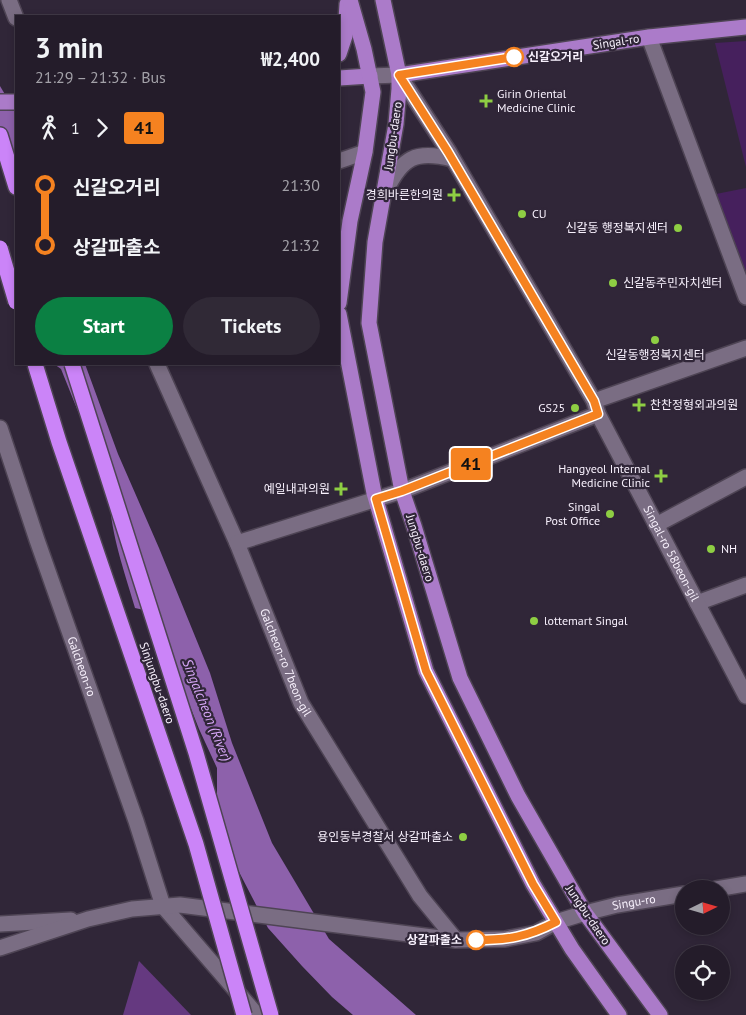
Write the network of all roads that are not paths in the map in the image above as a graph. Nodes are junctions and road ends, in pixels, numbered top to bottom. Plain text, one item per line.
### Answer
1 (8, 0) edge
2 (348, 0) edge
3 (383, 0) edge
4 (15, 16) edge
5 (746, 27) edge
6 (649, 37) junction
7 (340, 51) edge
8 (399, 75) junction
9 (370, 76) junction
10 (340, 78) edge
11 (0, 102) edge
12 (15, 102) edge
13 (0, 135) edge
14 (365, 152) junction
15 (452, 159) junction
16 (340, 161) edge
17 (15, 184) edge
18 (384, 195) junction
19 (0, 248) edge
20 (15, 275) edge
21 (0, 281) edge
22 (340, 296) edge
23 (746, 297) edge
24 (15, 299) edge
25 (340, 319) edge
26 (746, 348) edge
27 (35, 365) edge
28 (72, 365) edge
29 (157, 365) edge
30 (596, 408) junction
31 (0, 428) edge
32 (746, 477) edge
33 (402, 491) junction
34 (376, 499) junction
35 (656, 525) junction
36 (237, 543) junction
37 (746, 585) edge
38 (697, 603) junction
39 (746, 696) edge
40 (746, 884) edge
41 (730, 887) edge
42 (675, 895) edge
43 (163, 906) junction
44 (585, 913) junction
45 (88, 919) junction
46 (556, 922) junction
47 (0, 924) edge
48 (456, 940) junction
49 (0, 948) edge
50 (244, 1015) edge
51 (257, 1015) edge
52 (271, 1015) edge
53 (619, 1015) edge
54 (660, 1015) edge

1 - 4 street
2 - 7 main road
2 - 9 main road, Jungbu-daero
3 - 8 main road, Jungbu-daero
5 - 6 main road, Singal-ro
6 - 8 main road, Singal-ro
6 - 23 street
8 - 9 street, Singal-ro
8 - 15 street, Singal-ro 58beon-gil
8 - 18 main road, Jungbu-daero
9 - 10 main road, Singal-ro
9 - 14 main road, Jungbu-daero
11 - 12 main road
13 - 17 highway
14 - 16 street
14 - 22 main road, Jungbu-daero
15 - 18 street
15 - 30 street, Singal-ro 58beon-gil
18 - 33 main road, Jungbu-daero
19 - 24 highway, bridge
20 - 21 street
25 - 34 main road
26 - 30 street
27 - 50 highway, Sinjungbu-daero, bridge
28 - 52 highway, Sinjungbu-daero, bridge
29 - 36 street, Galcheon-ro 7beon-gil
30 - 33 street
30 - 35 street, Singal-ro 58beon-gil
31 - 43 street, Galcheon-ro
32 - 35 street
33 - 34 street
33 - 44 main road, Jungbu-daero
34 - 36 street
34 - 46 main road
35 - 38 street, Singal-ro 58beon-gil
36 - 48 street, Galcheon-ro 7beon-gil
37 - 38 street
38 - 39 street, Singal-ro 58beon-gil
40 - 41 street
42 - 44 street, Singu-ro
43 - 45 street, Singu-ro
43 - 48 street, Singu-ro, bridge
43 - 51 street
44 - 46 street, Singu-ro
44 - 54 main road, Jungbu-daero
45 - 47 street
45 - 49 street
46 - 48 street, Singu-ro
46 - 53 main road

